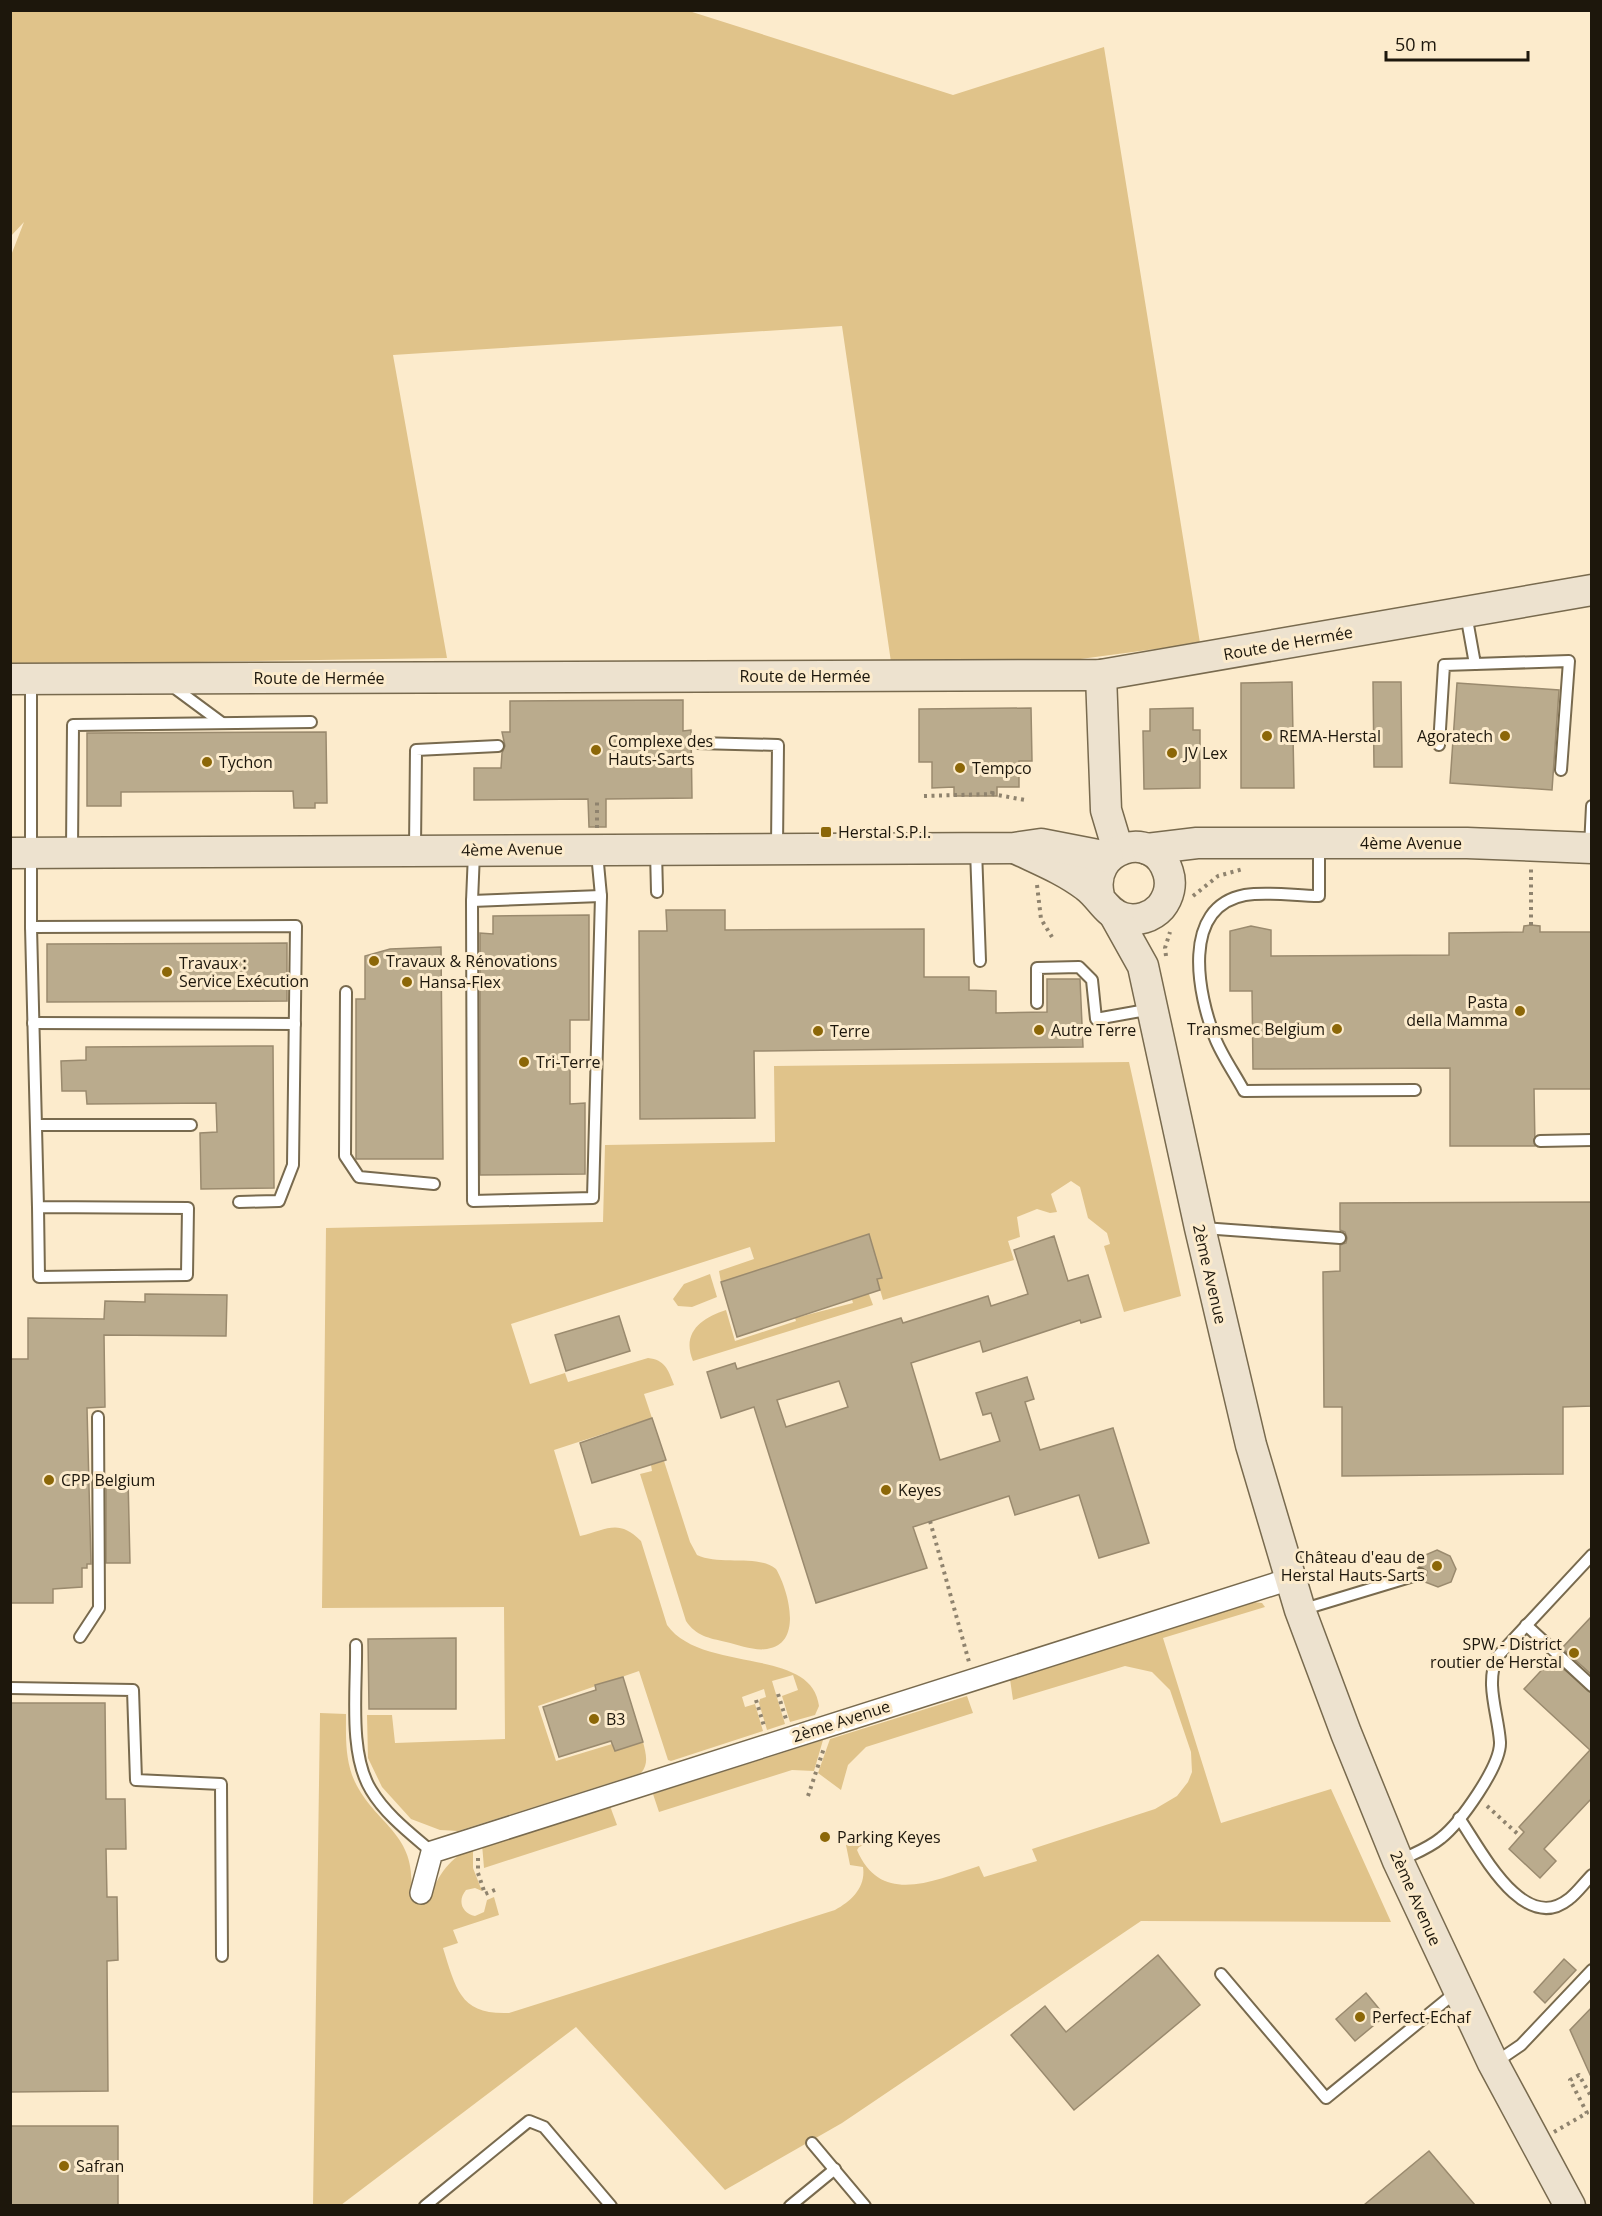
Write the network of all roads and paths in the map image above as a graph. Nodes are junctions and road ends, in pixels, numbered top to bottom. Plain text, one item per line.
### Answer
1 (1590, 594) edge
2 (1466, 611) junction
3 (1475, 664) junction
4 (1101, 675) junction
5 (21, 679) edge
6 (162, 679) junction
7 (311, 722) dead end
8 (223, 723) junction
9 (696, 743) dead end
10 (1439, 745) dead end
11 (498, 746) dead end
12 (1561, 770) dead end
13 (959, 787) dead end
14 (993, 787) dead end
15 (958, 793) junction
16 (992, 794) junction
17 (924, 796) dead end
18 (1026, 800) dead end
19 (1592, 806) edge
20 (1106, 810) junction
21 (1319, 844) junction
22 (1230, 845) junction
23 (656, 847) junction
24 (975, 847) junction
25 (1066, 847) junction
26 (777, 848) junction
27 (1014, 848) junction
28 (1591, 848) edge
29 (597, 849) junction
30 (415, 850) junction
31 (474, 850) junction
32 (20, 852) edge
33 (72, 852) junction
34 (1124, 852) junction
35 (1531, 869) dead end
36 (1036, 881) dead end
37 (657, 892) dead end
38 (601, 896) junction
39 (1163, 898) junction
40 (472, 901) junction
41 (1106, 905) junction
42 (1531, 926) dead end
43 (31, 927) junction
44 (1052, 938) dead end
45 (980, 961) dead end
46 (1143, 966) junction
47 (346, 992) dead end
48 (1037, 1003) dead end
49 (1152, 1009) junction
50 (33, 1023) junction
51 (295, 1024) junction
52 (1415, 1090) dead end
53 (36, 1125) junction
54 (191, 1125) dead end
55 (1592, 1140) edge
56 (1540, 1142) dead end
57 (434, 1184) dead end
58 (239, 1202) dead end
59 (38, 1207) junction
60 (1200, 1228) junction
61 (1340, 1238) dead end
62 (98, 1417) dead end
63 (930, 1521) dead end
64 (1592, 1555) edge
65 (1420, 1574) dead end
66 (1290, 1579) junction
67 (1300, 1610) junction
68 (1526, 1626) junction
69 (80, 1637) dead end
70 (356, 1645) dead end
71 (971, 1669) dead end
72 (1592, 1686) edge
73 (10, 1688) edge
74 (778, 1694) dead end
75 (756, 1700) dead end
76 (788, 1725) dead end
77 (766, 1732) dead end
78 (1475, 1795) junction
79 (1459, 1818) junction
80 (477, 1836) junction
81 (1520, 1836) dead end
82 (432, 1852) junction
83 (1398, 1861) junction
84 (1592, 1875) edge
85 (497, 1889) dead end
86 (421, 1893) dead end
87 (222, 1956) dead end
88 (1592, 1970) edge
89 (1221, 1974) dead end
90 (1458, 1990) junction
91 (1493, 2063) junction
92 (1592, 2098) edge
93 (1589, 2112) edge
94 (1535, 2142) junction
95 (812, 2143) dead end
96 (835, 2169) junction
97 (424, 2205) edge
98 (611, 2205) edge
99 (790, 2205) edge
100 (865, 2205) edge
101 (1570, 2205) edge

1 - 2 street, Route de Hermée
2 - 3 lane
2 - 4 street, Route de Hermée
3 - 10 lane
3 - 12 lane
4 - 6 street, Route de Hermée
4 - 20 street
5 - 6 street, Route de Hermée
5 - 32 lane
6 - 8 lane
7 - 8 lane
8 - 33 lane
9 - 26 lane
11 - 30 lane
13 - 15 path
14 - 16 path
15 - 16 path
15 - 17 path
16 - 18 path
19 - 28 lane
20 - 25 street
20 - 34 street
21 - 22 street, 4ème Avenue
21 - 28 street, 4ème Avenue
21 - 52 lane
22 - 34 street, 4ème Avenue
22 - 39 street, 4ème Avenue
23 - 26 street, 4ème Avenue
23 - 29 street, 4ème Avenue
23 - 37 lane
24 - 26 street, 4ème Avenue
24 - 27 street, 4ème Avenue
24 - 45 lane
25 - 27 street, 4ème Avenue
25 - 34 street, 4ème Avenue
27 - 41 street, 4ème Avenue
29 - 31 street, 4ème Avenue
29 - 38 lane
30 - 31 street, 4ème Avenue
30 - 33 street, 4ème Avenue
31 - 40 lane
32 - 33 street, 4ème Avenue
32 - 43 lane
34 - 39 street
34 - 41 street
35 - 42 path
36 - 44 path
38 - 40 lane
38 - 40 lane
39 - 41 street, 4ème Avenue
39 - 46 street, 2ème Avenue
41 - 46 street, 2ème Avenue
43 - 50 lane
43 - 51 lane
46 - 49 street, 2ème Avenue
47 - 57 lane
48 - 49 lane
49 - 60 street, 2ème Avenue
50 - 51 lane
50 - 53 lane
51 - 58 lane
53 - 54 lane
53 - 59 lane
55 - 56 lane
59 - 59 lane
60 - 61 lane
60 - 66 street, 2ème Avenue
62 - 69 lane
63 - 71 path
64 - 68 lane
65 - 67 lane
66 - 67 street, 2ème Avenue
66 - 80 street, 2ème Avenue
67 - 83 street, 2ème Avenue
68 - 72 lane
68 - 78 lane
70 - 82 lane
73 - 87 lane
74 - 76 path
75 - 77 path
78 - 79 lane
78 - 81 path
79 - 83 lane
79 - 84 lane
80 - 82 street, 2ème Avenue
80 - 85 path
82 - 86 street
83 - 90 street, 2ème Avenue
88 - 91 lane
89 - 90 lane
90 - 91 street, 2ème Avenue
91 - 94 street, 2ème Avenue
92 - 93 path
93 - 94 path
94 - 101 street, 2ème Avenue
95 - 96 lane
96 - 99 lane
96 - 100 lane
97 - 98 lane

